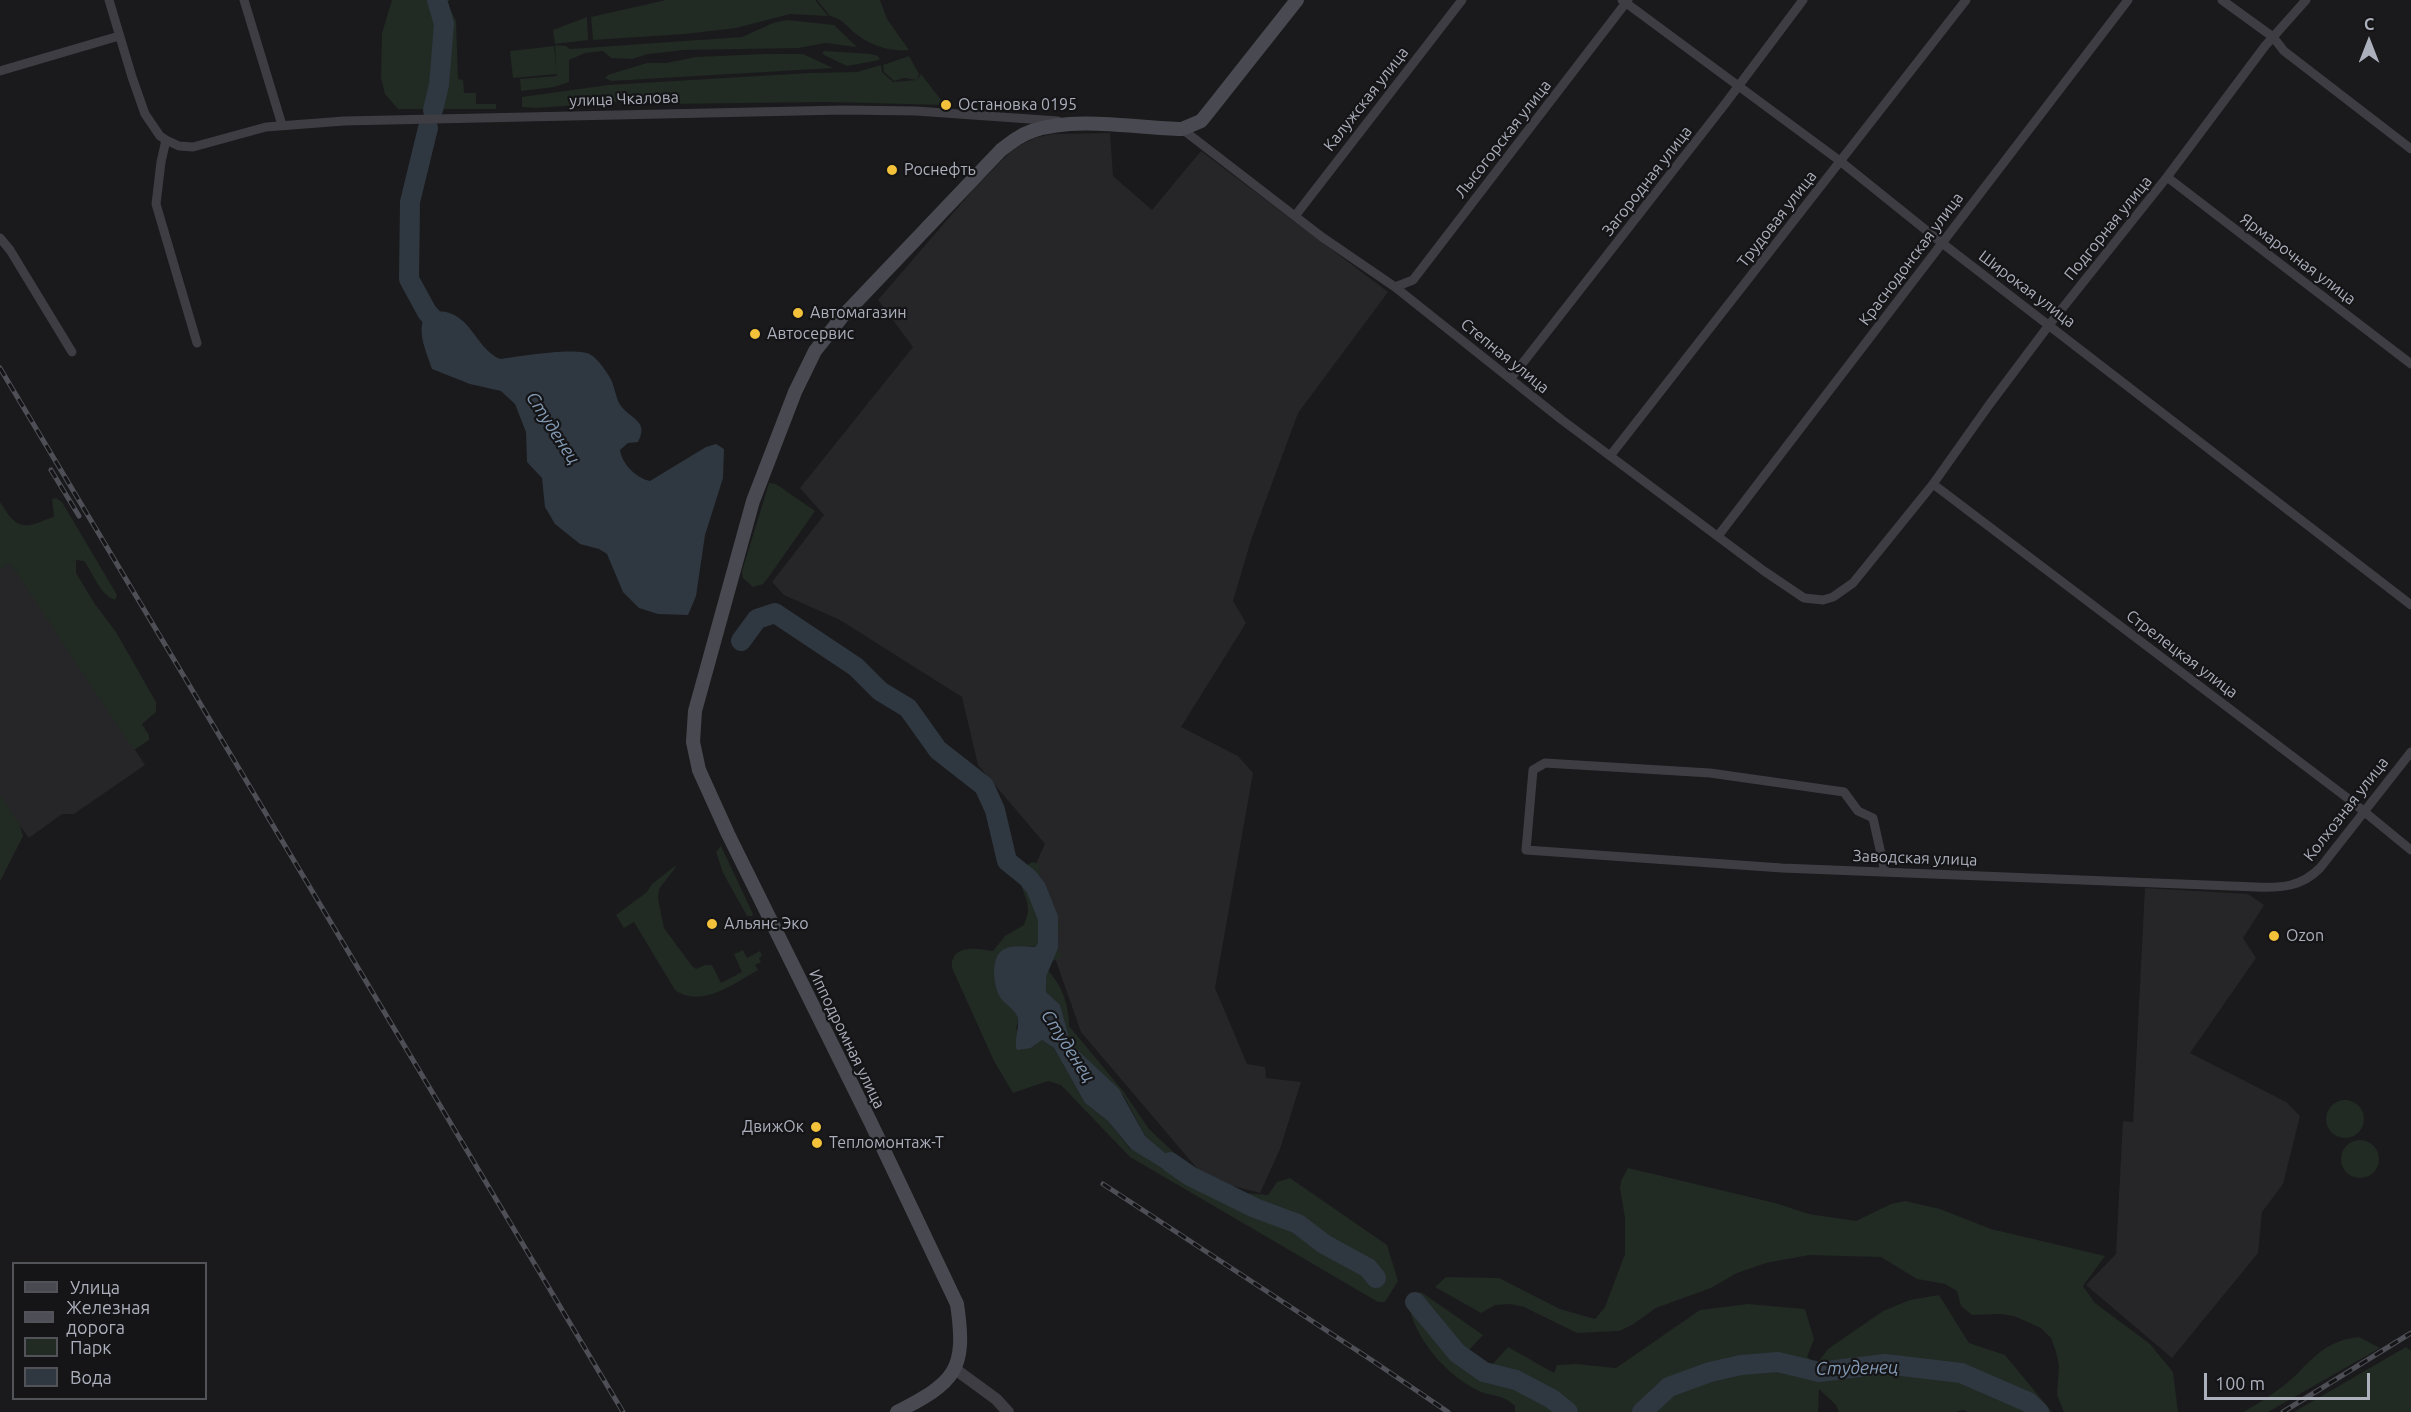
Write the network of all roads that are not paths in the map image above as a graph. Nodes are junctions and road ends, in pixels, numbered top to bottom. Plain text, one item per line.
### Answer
1 (109, 0) edge
2 (244, 0) edge
3 (1297, 0) edge
4 (1462, 0) edge
5 (1803, 0) edge
6 (1966, 0) edge
7 (2128, 0) edge
8 (2222, 0) edge
9 (2306, 0) edge
10 (1626, 1) edge
11 (119, 36) junction
12 (2273, 37) junction
13 (0, 71) edge
14 (1738, 87) junction
15 (1086, 124) junction
16 (282, 125) junction
17 (1182, 129) junction
18 (166, 140) junction
19 (2411, 149) edge
20 (1840, 161) junction
21 (2168, 177) junction
22 (1295, 216) junction
23 (0, 238) edge
24 (1942, 243) junction
25 (1395, 287) junction
26 (2049, 325) junction
27 (196, 343) dead end
28 (72, 352) dead end
29 (2411, 364) edge
30 (1512, 378) junction
31 (1610, 456) junction
32 (1933, 484) junction
33 (1718, 536) junction
34 (1813, 600) joint
35 (2411, 605) edge
36 (2411, 752) edge
37 (2365, 812) junction
38 (2411, 850) edge
39 (1885, 872) junction
40 (2302, 883) joint
41 (955, 1369) junction
42 (897, 1412) edge
43 (1008, 1412) edge

1 - 11 street
2 - 16 street
3 - 17 main road
4 - 22 street, Калужская улица
5 - 14 street, Загородная улица
6 - 20 street, Трудовая улица
7 - 24 street, Краснодонская улица
8 - 12 street
9 - 12 street, Подгорная улица
10 - 14 street, Широкая улица
10 - 25 street, Лысогорская улица
11 - 13 street
11 - 18 street
12 - 19 street
12 - 21 street, Подгорная улица
14 - 20 street, Широкая улица
14 - 30 street, Загородная улица
15 - 16 street, улица Чкалова
15 - 17 main road, Ипподромная улица
15 - 41 main road, Ипподромная улица
16 - 18 street, улица Чкалова
17 - 22 street, Степная улица
18 - 27 street
20 - 24 street, Широкая улица
20 - 31 street, Трудовая улица
21 - 26 street, Подгорная улица
21 - 29 street, Ярмарочная улица
22 - 25 street, Степная улица
23 - 28 street
24 - 26 street, Широкая улица
24 - 33 street, Краснодонская улица
25 - 30 street, Степная улица
26 - 32 street, Подгорная улица
26 - 35 street, Широкая улица
30 - 31 street, Степная улица
31 - 33 street, Степная улица
32 - 34 street, Подгорная улица
32 - 37 street, Стрелецкая улица
33 - 34 street, Степная улица
36 - 37 street, Колхозная улица
37 - 38 street, Стрелецкая улица
37 - 40 street, Колхозная улица
39 - 39 street, Заводская улица
39 - 40 street, Заводская улица
41 - 42 main road
41 - 43 street

